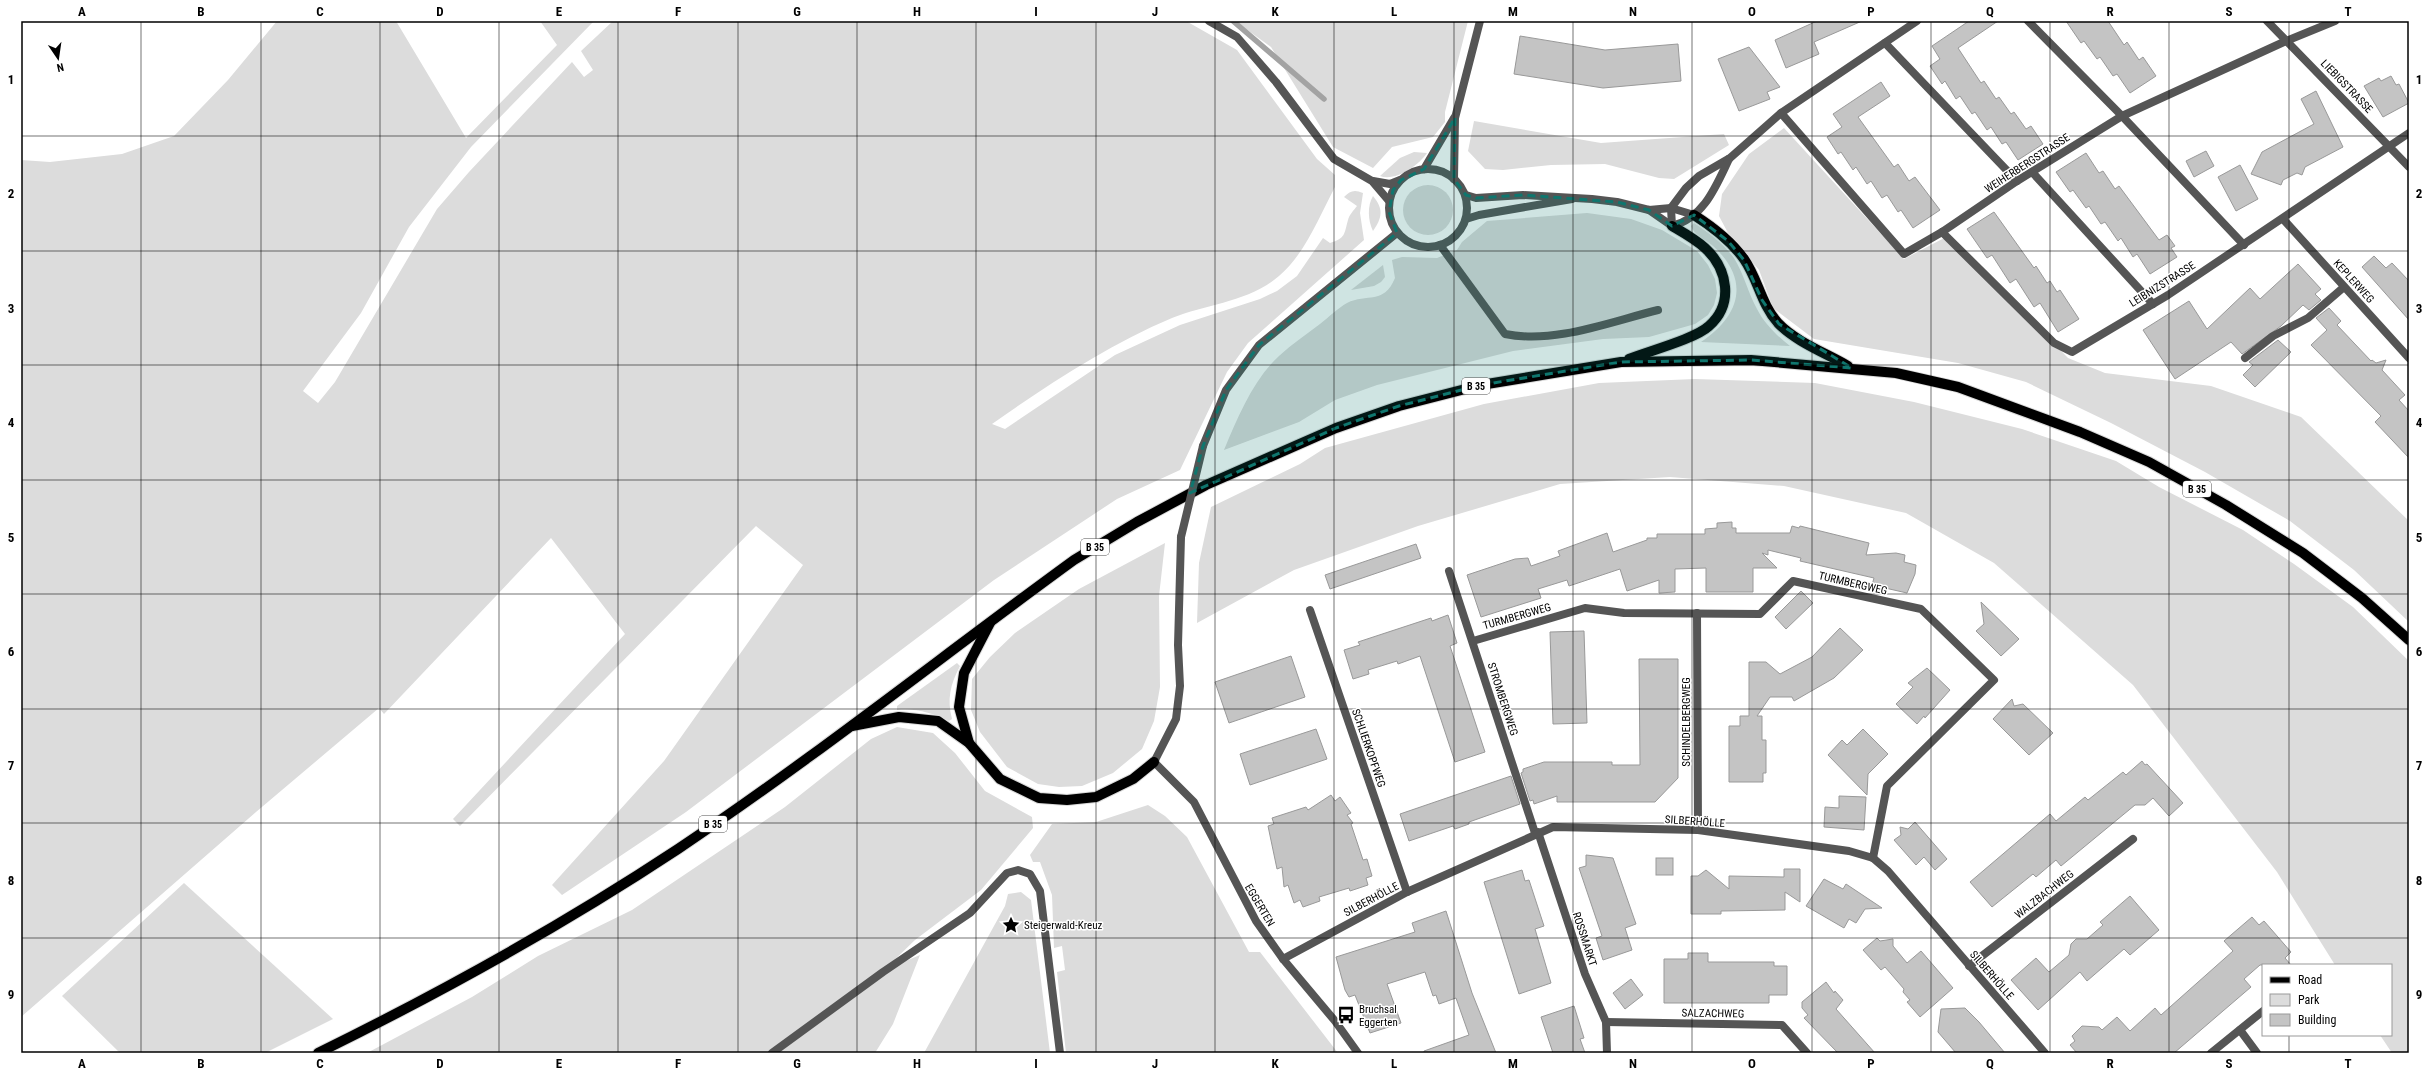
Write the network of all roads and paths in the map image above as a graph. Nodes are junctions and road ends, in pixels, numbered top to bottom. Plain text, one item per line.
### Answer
1 (1209, 21) edge
2 (1480, 21) edge
3 (1917, 21) edge
4 (2028, 21) edge
5 (2267, 21) edge
6 (2335, 21) edge
7 (2286, 41) junction
8 (1885, 43) junction
9 (1781, 113) junction
10 (2122, 116) junction
11 (1455, 118) junction
12 (2409, 133) edge
13 (2389, 145) junction
14 (1730, 158) junction
15 (2409, 167) edge
16 (1424, 169) junction
17 (2032, 172) junction
18 (1454, 179) junction
19 (1401, 180) junction
20 (1372, 181) junction
21 (2017, 181) junction
22 (1466, 195) junction
23 (1573, 199) junction
24 (1389, 200) junction
25 (1671, 208) junction
26 (1649, 210) junction
27 (1694, 215) junction
28 (1466, 219) junction
29 (2283, 219) junction
30 (1672, 226) junction
31 (1942, 232) junction
32 (1397, 233) junction
33 (2244, 245) junction
34 (1440, 246) junction
35 (2344, 286) junction
36 (2154, 304) junction
37 (1658, 310) dead end
38 (2245, 358) dead end
39 (2409, 358) edge
40 (1621, 362) junction
41 (1852, 368) junction
42 (1449, 571) dead end
43 (1310, 610) dead end
44 (1697, 613) junction
45 (991, 620) junction
46 (2409, 640) edge
47 (1473, 641) junction
48 (848, 727) junction
49 (969, 743) junction
50 (1154, 762) junction
51 (1698, 830) junction
52 (1536, 833) junction
53 (2133, 839) dead end
54 (1873, 858) junction
55 (1407, 892) junction
56 (1283, 959) junction
57 (1969, 966) junction
58 (2262, 1012) edge
59 (1606, 1022) junction
60 (2240, 1030) junction
61 (318, 1053) edge
62 (772, 1053) edge
63 (1060, 1053) edge
64 (1358, 1053) edge
65 (1607, 1053) edge
66 (1807, 1053) edge
67 (2045, 1053) edge
68 (2211, 1053) edge
69 (2257, 1053) edge

1 - 20 street
2 - 11 street
3 - 8 street
4 - 10 street
5 - 7 street, LIEBIGSTRASSE
6 - 7 street, WEIHERBERGSTRASSE
7 - 10 street, WEIHERBERGSTRASSE
7 - 13 street, LIEBIGSTRASSE
8 - 9 street
8 - 21 street
9 - 14 street
9 - 31 street, WEIHERBERGSTRASSE
10 - 17 street, WEIHERBERGSTRASSE
10 - 33 street
11 - 16 street
11 - 18 street
12 - 13 street, LEIBNIZSTRASSE
13 - 15 street, LIEBIGSTRASSE
13 - 29 street, LEIBNIZSTRASSE
14 - 25 street
14 - 27 street
16 - 18 street
16 - 19 street
17 - 21 street, WEIHERBERGSTRASSE
17 - 36 street
18 - 22 street
19 - 20 street
19 - 24 street
20 - 24 street
21 - 31 street, WEIHERBERGSTRASSE
22 - 23 street
22 - 28 street
23 - 26 street
23 - 28 street
24 - 32 street
25 - 26 street
25 - 27 street
25 - 30 street
26 - 30 street
27 - 30 street
27 - 41 main road
28 - 34 street
29 - 33 street, LEIBNIZSTRASSE
29 - 35 street, KEPLERWEG
30 - 40 main road, B 35
31 - 36 street, LEIBNIZSTRASSE
32 - 34 street
32 - 50 street, bridge
33 - 36 street, LEIBNIZSTRASSE
34 - 37 street
35 - 38 street
35 - 39 street, KEPLERWEG
40 - 41 main road, B 35
40 - 45 main road, B 35
41 - 46 main road, B 35
42 - 47 street, STROMBERGWEG
43 - 55 street, SCHLIERKOPFWEG
44 - 47 street, TURMBERGWEG
44 - 51 street, SCHINDELBERGWEG
44 - 54 street, TURMBERGWEG
45 - 48 main road, B 35
45 - 49 main road
47 - 52 street, STROMBERGWEG
48 - 49 main road
48 - 61 main road, B 35
49 - 50 main road
50 - 56 street, EGGERTEN
51 - 52 street, SILBERHÖLLE
51 - 54 street, SILBERHÖLLE
52 - 55 street, SILBERHÖLLE
52 - 59 street, ROSSMARKT
53 - 57 street, WALZBACHWEG
54 - 57 street, SILBERHÖLLE
55 - 56 street, SILBERHÖLLE
56 - 64 street, EGGERTEN
57 - 67 street, SILBERHÖLLE
58 - 60 street
59 - 65 street, ROSSMARKT
59 - 66 street, SALZACHWEG
60 - 68 street
60 - 69 street
62 - 63 street

